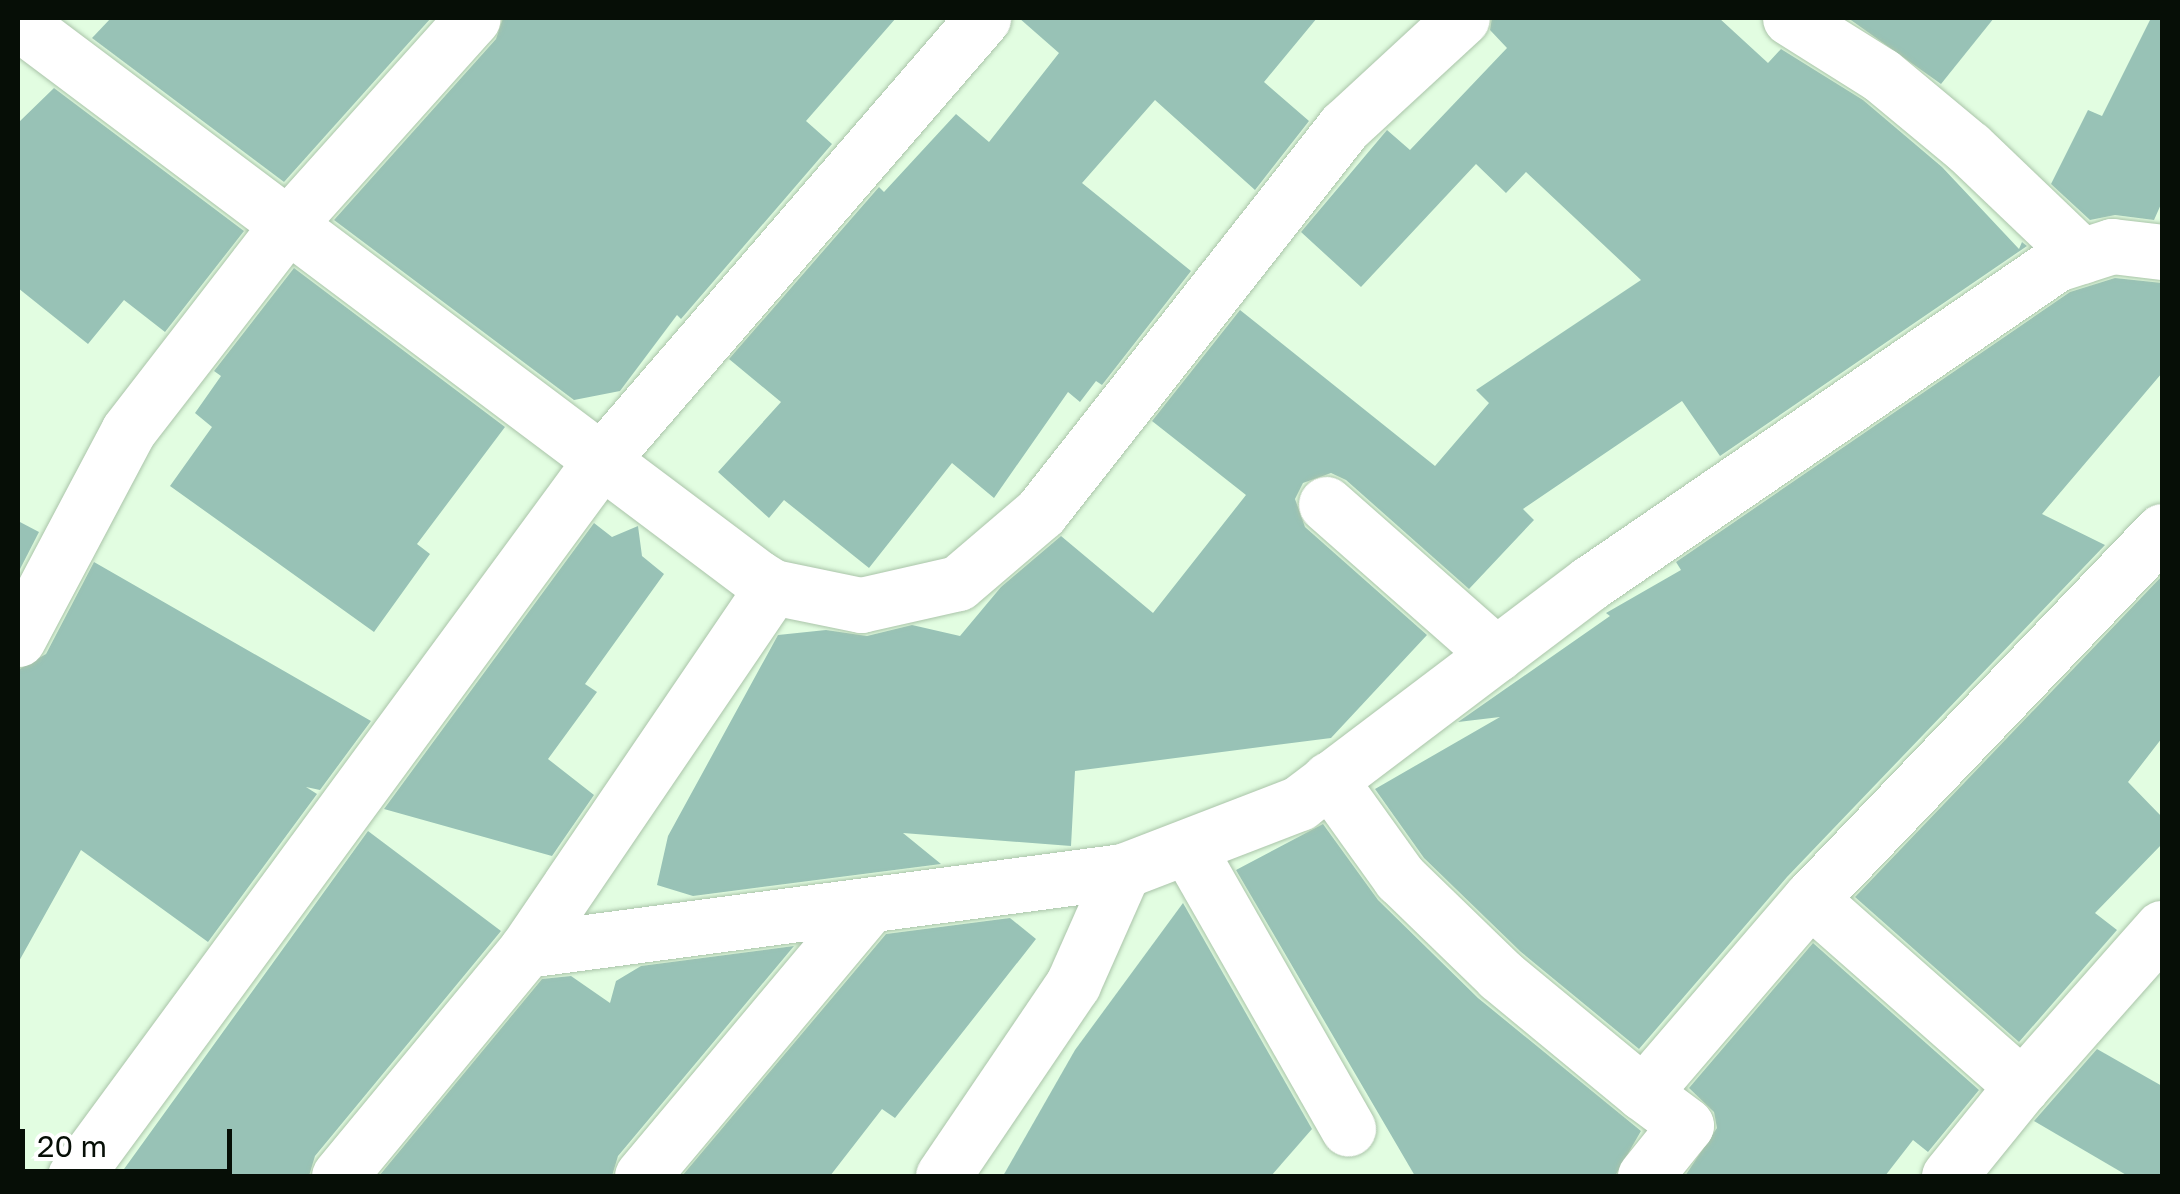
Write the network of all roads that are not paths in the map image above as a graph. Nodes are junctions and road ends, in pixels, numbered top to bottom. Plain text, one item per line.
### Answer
1 (473, 18) edge
2 (984, 18) edge
3 (1462, 18) edge
4 (1790, 18) edge
5 (18, 22) edge
6 (288, 223) junction
7 (2162, 252) edge
8 (2082, 256) junction
9 (602, 460) junction
10 (1326, 504) dead end
11 (2162, 531) edge
12 (774, 587) junction
13 (18, 639) edge
14 (1496, 654) junction
15 (1329, 779) junction
16 (1188, 848) junction
17 (1123, 870) junction
18 (1810, 899) junction
19 (869, 905) junction
20 (2162, 928) edge
21 (526, 950) junction
22 (2022, 1086) junction
23 (1643, 1093) junction
24 (1348, 1130) dead end
25 (75, 1176) edge
26 (339, 1176) edge
27 (642, 1176) edge
28 (942, 1176) edge
29 (1645, 1176) edge
30 (1949, 1176) edge

1 - 6 street
2 - 9 street
3 - 12 street
4 - 8 street
5 - 6 street
6 - 9 street
6 - 13 street
7 - 8 street
8 - 14 street
9 - 12 street
9 - 25 street
10 - 14 street
11 - 18 street
12 - 21 street
14 - 15 street
15 - 16 street
15 - 23 street
16 - 17 street
16 - 24 street
17 - 19 street
17 - 28 street
18 - 22 street
18 - 23 street
19 - 21 street
19 - 27 street
20 - 22 street
21 - 26 street
22 - 30 street
23 - 29 street

